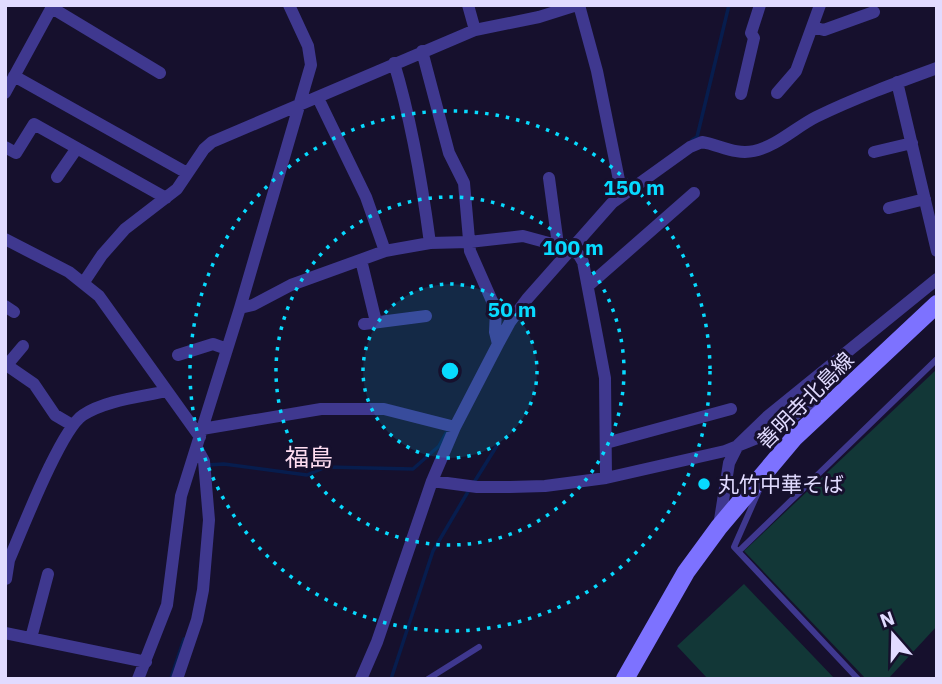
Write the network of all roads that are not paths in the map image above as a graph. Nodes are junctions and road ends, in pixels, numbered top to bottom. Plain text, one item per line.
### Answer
1 (289, 5) edge
2 (468, 5) edge
3 (578, 5) edge
4 (760, 5) edge
5 (820, 5) edge
6 (53, 7) edge
7 (874, 12) dead end
8 (812, 27) junction
9 (475, 30) junction
10 (422, 51) junction
11 (394, 63) junction
12 (937, 68) edge
13 (160, 73) dead end
14 (14, 76) junction
15 (897, 82) junction
16 (5, 93) edge
17 (777, 93) dead end
18 (741, 94) dead end
19 (318, 98) junction
20 (298, 107) junction
21 (912, 143) junction
22 (5, 147) edge
23 (77, 148) junction
24 (874, 152) dead end
25 (187, 173) junction
26 (57, 177) dead end
27 (549, 178) dead end
28 (694, 193) dead end
29 (622, 195) junction
30 (166, 198) junction
31 (925, 199) junction
32 (888, 208) dead end
33 (5, 239) edge
34 (469, 242) junction
35 (430, 243) junction
36 (565, 247) junction
37 (385, 251) junction
38 (937, 251) edge
39 (361, 260) junction
40 (937, 279) edge
41 (84, 282) junction
42 (588, 286) junction
43 (937, 304) edge
44 (240, 308) junction
45 (426, 316) dead end
46 (496, 338) junction
47 (23, 346) dead end
48 (227, 349) junction
49 (178, 355) dead end
50 (937, 359) edge
51 (6, 365) edge
52 (167, 391) junction
53 (828, 405) junction
54 (731, 409) dead end
55 (72, 425) junction
56 (452, 426) junction
57 (200, 438) junction
58 (606, 443) junction
59 (738, 445) junction
60 (769, 467) junction
61 (606, 478) junction
62 (432, 481) junction
63 (719, 527) junction
64 (739, 551) junction
65 (48, 574) dead end
66 (6, 579) edge
67 (5, 633) edge
68 (31, 638) junction
69 (479, 647) dead end
70 (146, 662) junction
71 (138, 679) edge
72 (177, 679) edge
73 (361, 679) edge
74 (428, 679) edge
75 (625, 679) edge
76 (858, 679) edge

1 - 20 street
2 - 9 street
3 - 9 street
3 - 29 street
4 - 18 street
5 - 8 street
6 - 13 street
6 - 14 street
7 - 8 street
8 - 17 street
9 - 10 street
10 - 11 street
10 - 34 street
11 - 19 street
11 - 35 street
12 - 15 street
14 - 16 street
14 - 25 street
15 - 21 street
15 - 29 street
19 - 20 street
19 - 37 street
20 - 25 street
20 - 44 street
21 - 24 street
21 - 31 street
22 - 23 street
23 - 26 street
23 - 30 street
25 - 30 street
27 - 36 street
28 - 42 street
29 - 36 street
30 - 41 street
31 - 32 street
31 - 38 street
33 - 41 street
34 - 35 street
34 - 36 street
34 - 46 street
35 - 37 street
36 - 42 street
36 - 46 street
37 - 39 street
39 - 44 street
39 - 45 street
40 - 59 street
41 - 52 street
42 - 58 street
43 - 53 main road, 善明寺北島線
44 - 48 street
46 - 56 street
47 - 51 street
48 - 49 street
48 - 57 street
50 - 64 lane
51 - 55 street
52 - 55 street
52 - 57 street
53 - 59 street
53 - 60 main road, 善明寺北島線
54 - 58 street
55 - 66 street
56 - 57 street
56 - 62 street
57 - 70 street
57 - 72 street
58 - 61 street
59 - 61 street
59 - 63 street
60 - 63 main road, 善明寺北島線
60 - 64 lane
61 - 62 street
62 - 73 street
63 - 75 main road, 善明寺北島線
64 - 76 lane
65 - 68 street
67 - 68 street
68 - 70 street
69 - 74 lane
70 - 71 street

